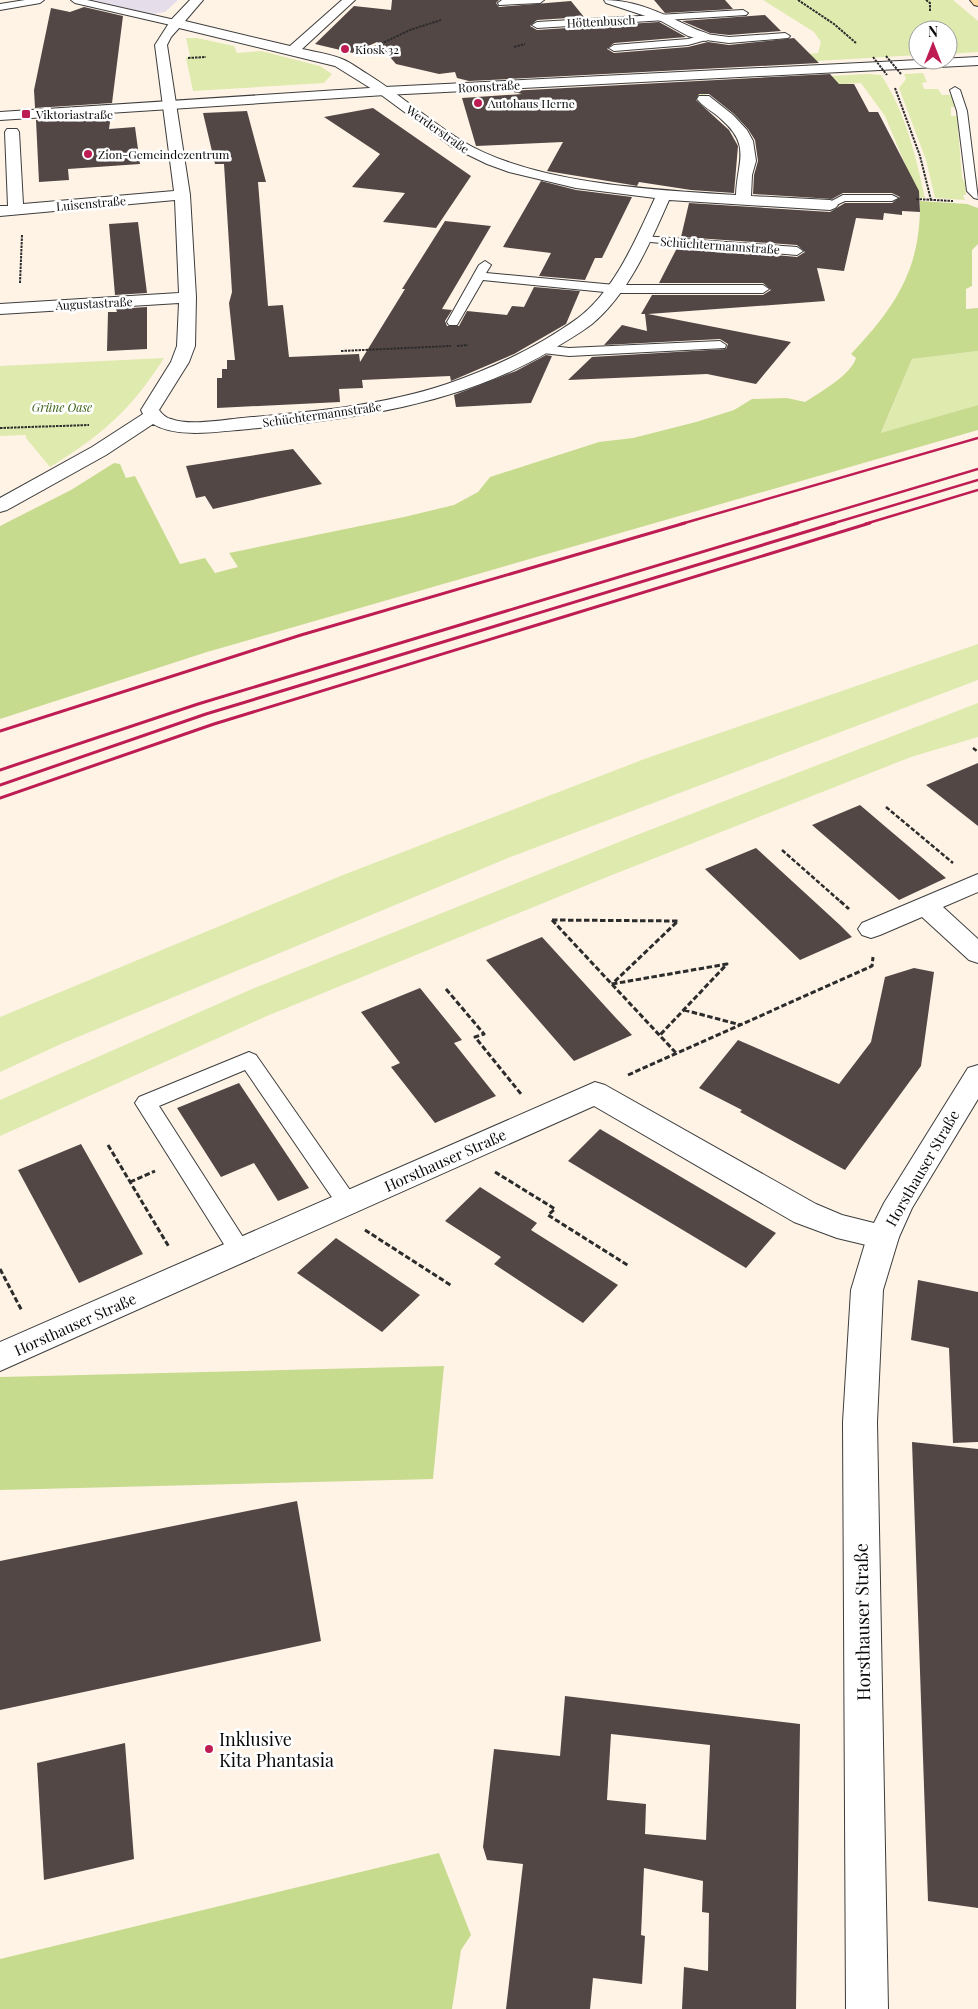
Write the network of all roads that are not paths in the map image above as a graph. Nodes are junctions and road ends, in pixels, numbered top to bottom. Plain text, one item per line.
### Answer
1 (40, 0) edge
2 (75, 0) edge
3 (197, 0) edge
4 (349, 0) edge
5 (540, 0) edge
6 (610, 0) edge
7 (502, 3) dead end
8 (0, 7) edge
9 (743, 13) dead end
10 (664, 18) junction
11 (175, 23) junction
12 (537, 25) dead end
13 (706, 36) junction
14 (785, 36) dead end
15 (614, 48) dead end
16 (293, 50) junction
17 (978, 61) edge
18 (955, 90) dead end
19 (384, 91) junction
20 (704, 99) dead end
21 (169, 105) junction
22 (0, 116) edge
23 (12, 132) dead end
24 (182, 195) junction
25 (664, 196) junction
26 (978, 196) edge
27 (892, 198) road end
28 (743, 199) junction
29 (830, 205) joint
30 (20, 209) junction
31 (0, 211) edge
32 (644, 239) junction
33 (797, 251) dead end
34 (486, 264) dead end
35 (479, 276) junction
36 (615, 289) junction
37 (763, 290) dead end
38 (188, 298) junction
39 (0, 308) edge
40 (453, 322) dead end
41 (720, 345) dead end
42 (543, 349) junction
43 (153, 416) junction
44 (0, 506) edge
45 (977, 882) edge
46 (925, 905) junction
47 (871, 929) road end
48 (978, 954) edge
49 (978, 1075) edge
50 (344, 1204) junction
51 (883, 1237) junction
52 (240, 1251) junction
53 (0, 1357) edge
54 (867, 2009) edge

1 - 8 lane
2 - 11 lane, Werderstraße
3 - 11 street
4 - 16 street
5 - 7 lane
6 - 10 street, Höttenbusch
9 - 10 lane, Höttenbusch
10 - 12 lane, Höttenbusch
10 - 13 street, Höttenbusch
11 - 16 street, Werderstraße
11 - 21 street
13 - 14 lane, Höttenbusch
13 - 15 lane, Höttenbusch
16 - 19 street, Werderstraße
17 - 19 street, Roonstraße
18 - 26 lane
19 - 21 street, Roonstraße
19 - 25 street, Werderstraße
20 - 28 street
21 - 22 street, Roonstraße
21 - 24 street
23 - 30 street
24 - 30 street, Luisenstraße
24 - 38 street
25 - 28 street, Werderstraße
25 - 32 street, Schüchtermannstraße
27 - 29 lane
28 - 29 street, Werderstraße
30 - 31 street, Luisenstraße
32 - 33 lane, Schüchtermannstraße
32 - 36 street, Schüchtermannstraße
34 - 35 lane
35 - 36 lane
35 - 40 lane
36 - 37 lane
36 - 42 street, Schüchtermannstraße
38 - 39 street, Augustastraße
38 - 43 street
41 - 42 lane
42 - 43 street, Schüchtermannstraße
43 - 44 street
45 - 46 street
46 - 47 street
46 - 48 street
49 - 51 street, Horsthauser Straße
50 - 51 street, Horsthauser Straße
50 - 52 street, Horsthauser Straße
50 - 52 lane
51 - 54 street, Horsthauser Straße
52 - 53 street, Horsthauser Straße

